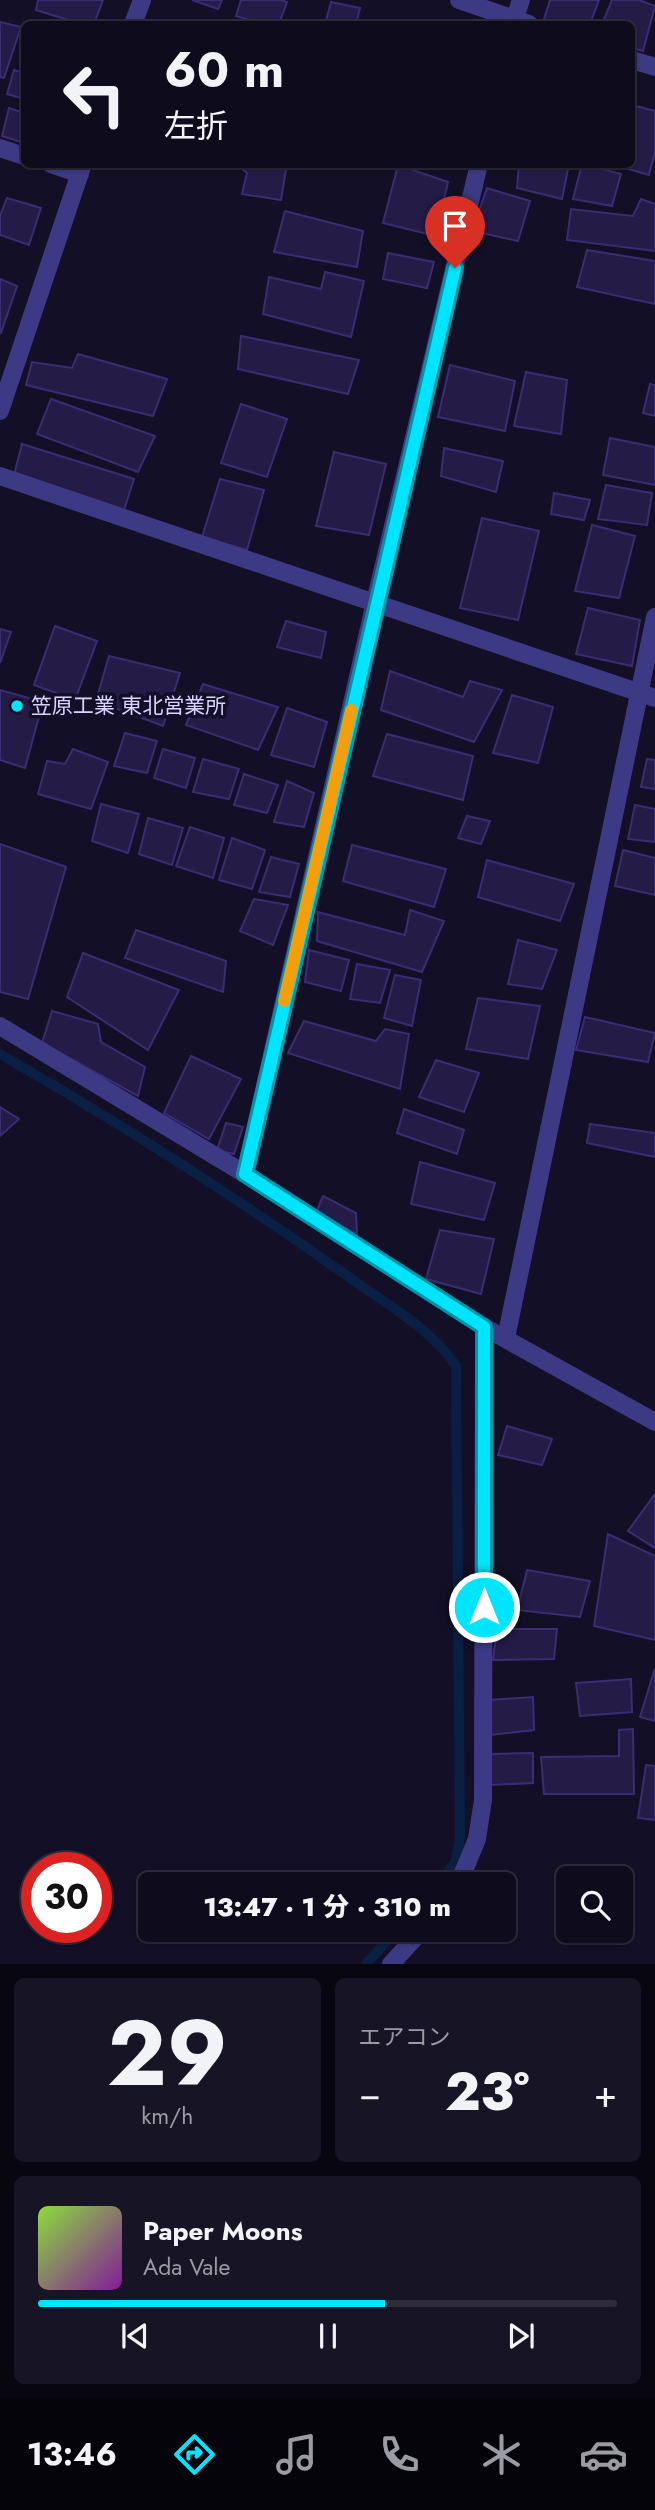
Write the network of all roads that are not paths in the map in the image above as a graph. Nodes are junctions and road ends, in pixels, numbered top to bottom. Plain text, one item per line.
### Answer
1 (142, 0) edge
2 (459, 0) edge
3 (521, 0) edge
4 (134, 21) edge
5 (513, 21) edge
6 (518, 21) edge
7 (635, 61) edge
8 (655, 67) edge
9 (0, 148) edge
10 (21, 155) edge
11 (478, 168) edge
12 (82, 169) edge
13 (0, 411) edge
14 (0, 476) edge
15 (375, 602) junction
16 (655, 617) edge
17 (647, 696) edge
18 (0, 1026) edge
19 (245, 1174) junction
20 (484, 1327) junction
21 (506, 1338) junction
22 (655, 1422) edge
23 (463, 1872) edge
24 (411, 1942) edge
25 (391, 1964) edge

1 - 4 street
2 - 5 street
3 - 6 street
7 - 8 street
9 - 10 street
11 - 15 street
12 - 13 street
14 - 15 street
15 - 17 street
15 - 19 street
16 - 17 street
17 - 21 street
18 - 19 street
19 - 20 street
20 - 21 street
20 - 23 street
21 - 22 street
24 - 25 street

